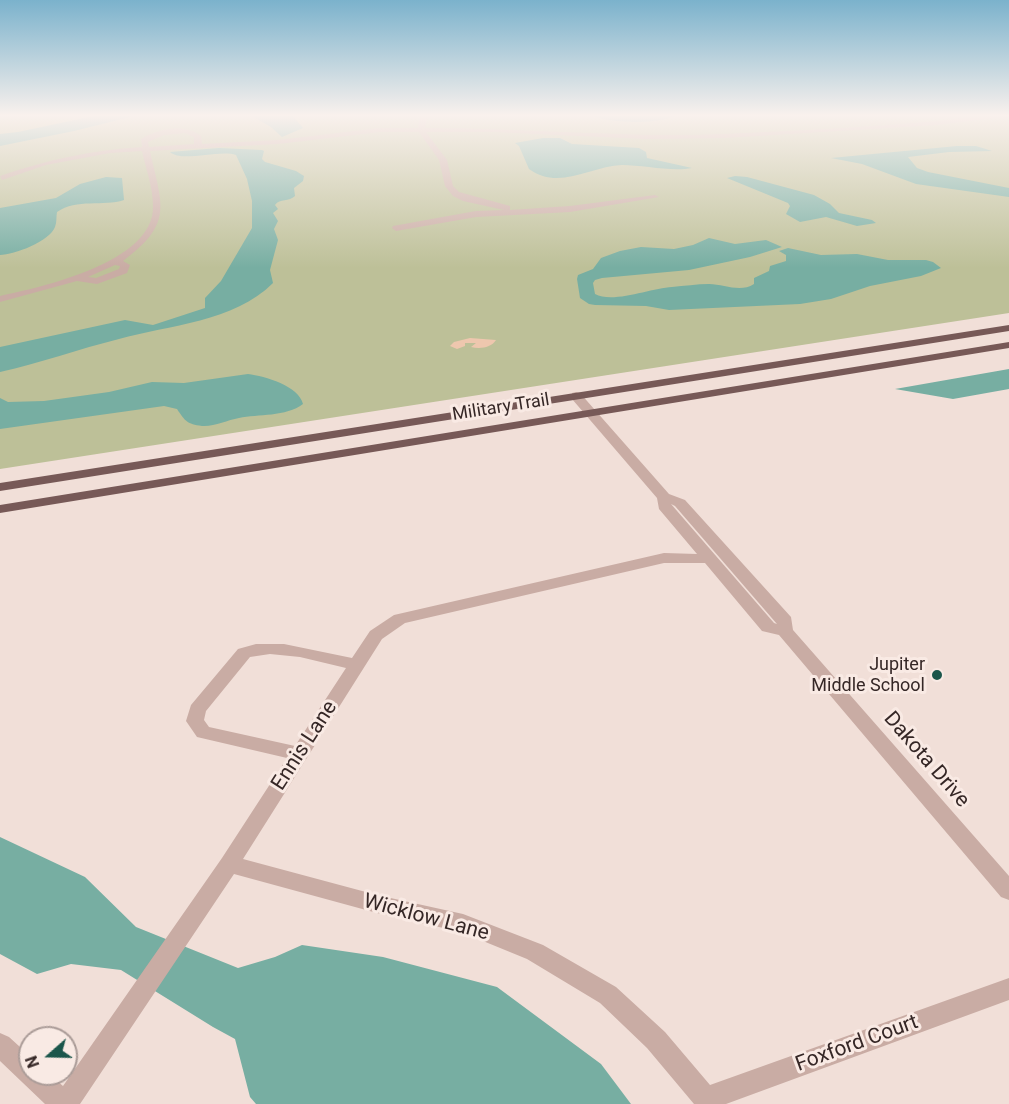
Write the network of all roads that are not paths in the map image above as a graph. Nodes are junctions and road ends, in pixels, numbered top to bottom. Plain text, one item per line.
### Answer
1 (34, 166) edge
2 (148, 166) edge
3 (444, 166) edge
4 (2, 177) dead end
5 (459, 196) junction
6 (655, 197) dead end
7 (515, 212) junction
8 (468, 215) junction
9 (396, 228) dead end
10 (0, 299) edge
11 (1009, 328) edge
12 (1009, 345) edge
13 (576, 396) junction
14 (590, 412) junction
15 (0, 487) edge
16 (664, 497) junction
17 (0, 509) edge
18 (690, 536) junction
19 (664, 558) junction
20 (711, 559) junction
21 (785, 632) junction
22 (357, 665) junction
23 (300, 754) junction
24 (229, 864) junction
25 (1009, 891) edge
26 (1009, 989) edge
27 (0, 1046) edge
28 (18, 1062) edge
29 (44, 1086) edge
30 (708, 1101) edge
31 (64, 1104) edge

1 - 4 street
2 - 10 street
3 - 5 street
5 - 7 street
5 - 8 street
6 - 7 street
7 - 8 street
8 - 9 street
11 - 13 main road, Military Trail
12 - 14 main road, Military Trail
13 - 14 street, Dakota Drive
13 - 15 main road, Military Trail
14 - 16 street, Dakota Drive
14 - 17 main road, Military Trail
16 - 18 street, Dakota Drive
16 - 21 street, Dakota Drive
18 - 19 street, Ennis Lane
18 - 20 street, Dakota Drive
19 - 20 street, Ennis Lane
19 - 22 street, Ennis Lane
20 - 21 street, Dakota Drive
21 - 25 street, Dakota Drive
22 - 23 street, Ennis Lane
22 - 23 street
23 - 24 street, Ennis Lane
24 - 30 street, Wicklow Lane
24 - 31 street, Ennis Lane
26 - 30 street, Foxford Court
27 - 28 street
29 - 31 street

